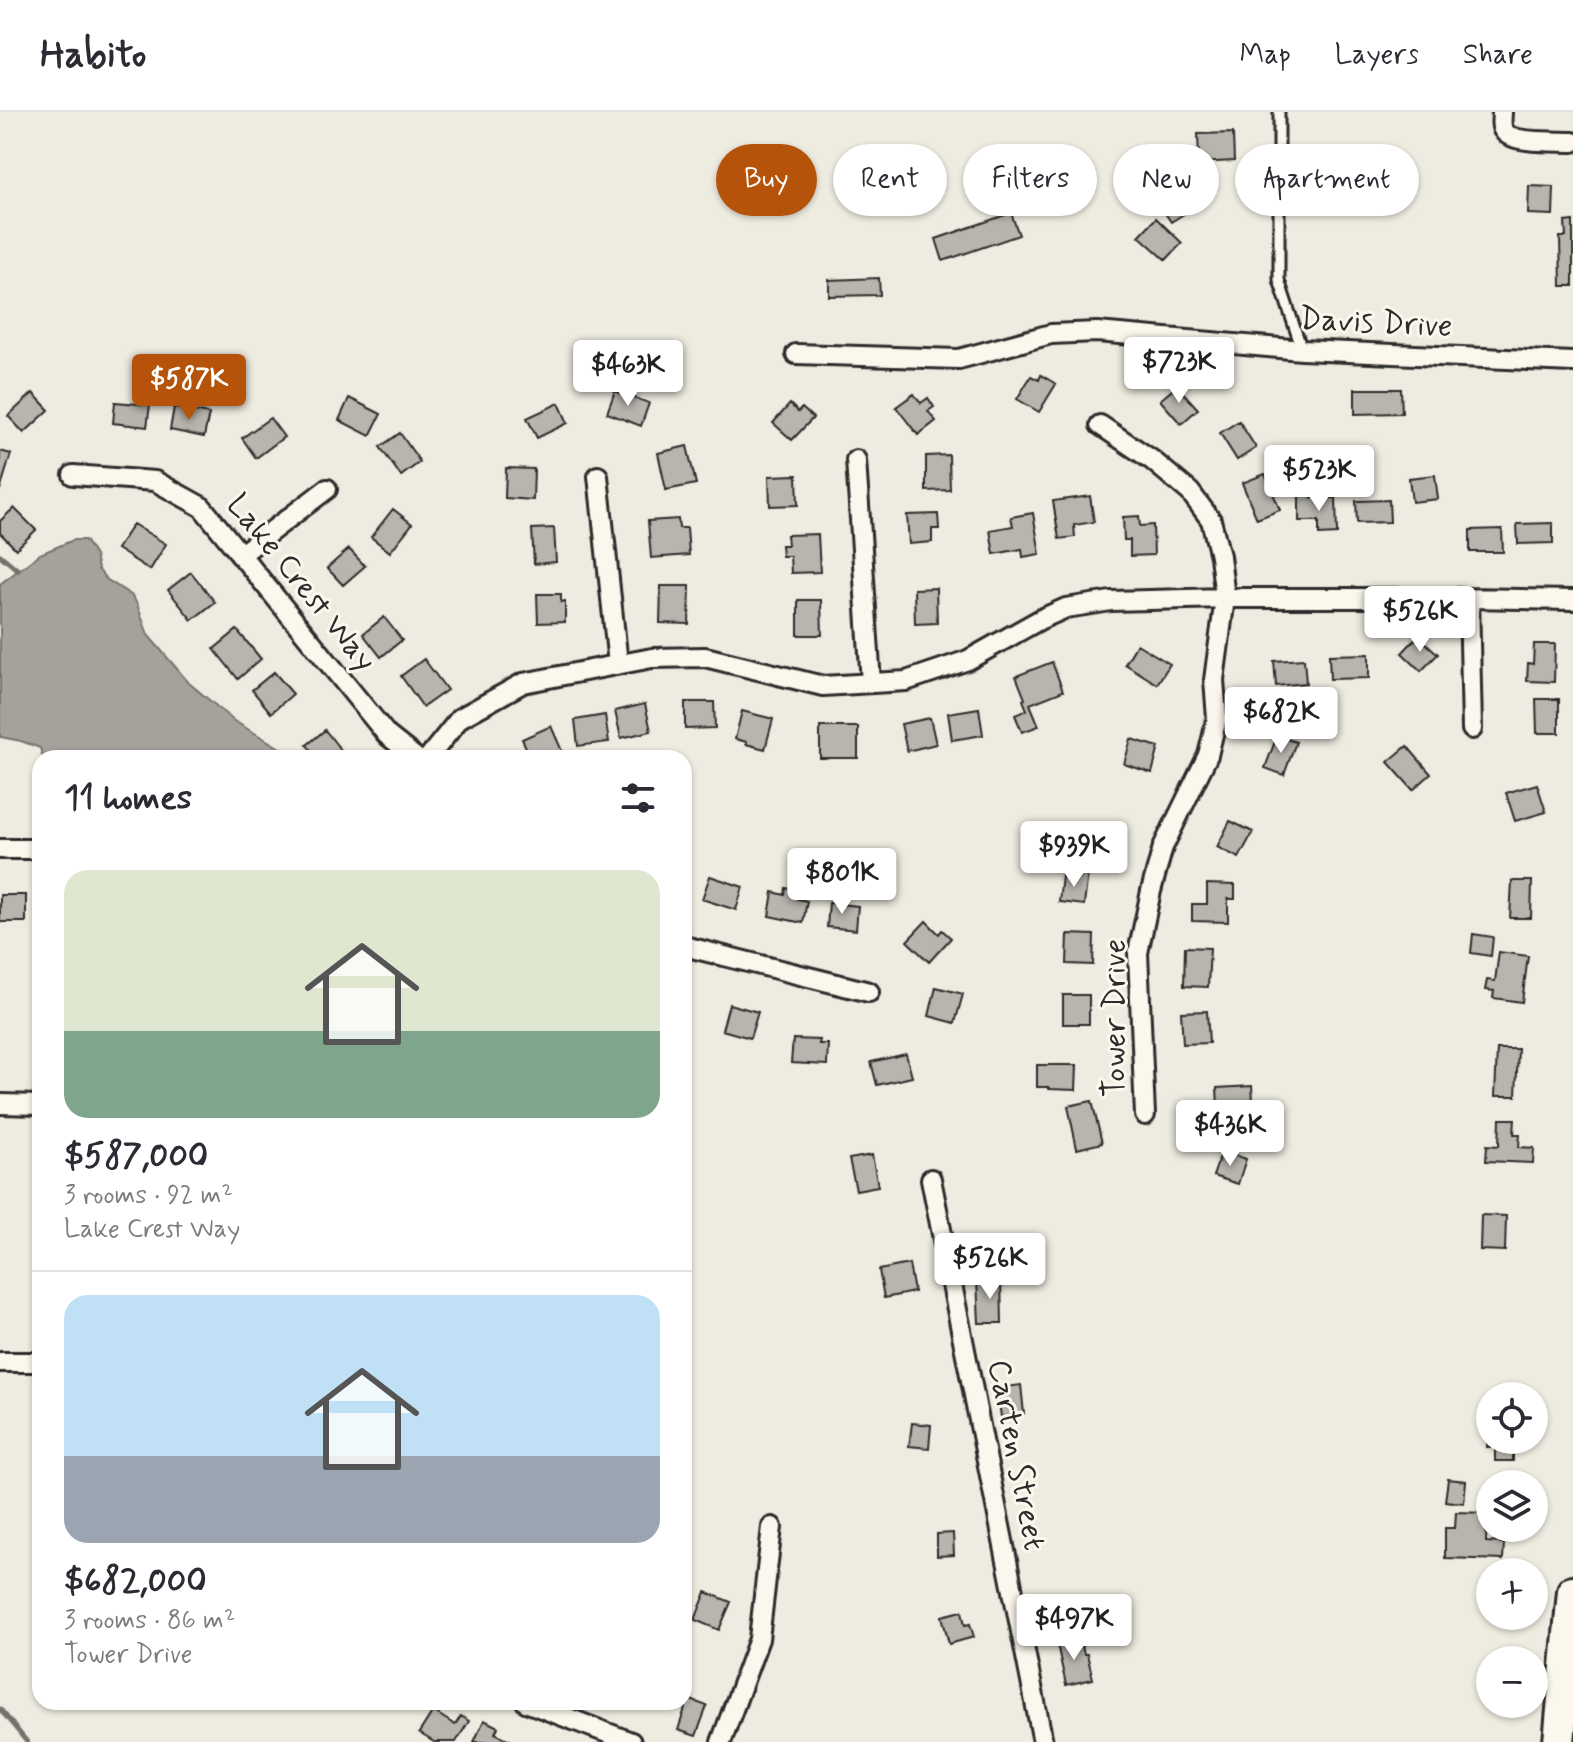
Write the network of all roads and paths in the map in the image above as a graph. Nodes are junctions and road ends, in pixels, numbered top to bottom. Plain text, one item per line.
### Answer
1 (1279, 112) edge
2 (1502, 112) edge
3 (1573, 142) edge
4 (1302, 350) junction
5 (796, 354) dead end
6 (1573, 362) edge
7 (1100, 425) dead end
8 (856, 460) dead end
9 (73, 475) dead end
10 (598, 476) dead end
11 (327, 489) dead end
12 (240, 555) junction
13 (1225, 598) junction
14 (1469, 598) junction
15 (1573, 600) edge
16 (618, 664) junction
17 (871, 683) junction
18 (1472, 729) dead end
19 (406, 750) edge
20 (434, 750) edge
21 (0, 849) edge
22 (32, 849) edge
23 (692, 948) edge
24 (869, 992) dead end
25 (0, 1104) edge
26 (32, 1105) edge
27 (1145, 1115) dead end
28 (931, 1179) dead end
29 (0, 1362) edge
30 (32, 1362) edge
31 (772, 1527) dead end
32 (1573, 1591) edge
33 (547, 1710) edge
34 (631, 1742) edge
35 (721, 1742) edge
36 (1043, 1742) edge
37 (1559, 1742) edge

1 - 4 lane
2 - 3 street
4 - 5 street, Davis Drive
4 - 6 street, Davis Drive
7 - 13 street, Tower Drive
8 - 17 street
9 - 12 street, Lake Crest Way
10 - 16 street
11 - 12 street
12 - 19 street, Lake Crest Way
13 - 14 street
13 - 17 street
13 - 27 street, Tower Drive
14 - 15 street
14 - 18 street
16 - 17 street
16 - 20 street
21 - 22 street
23 - 24 street
25 - 26 street
28 - 36 street, Carten Street
29 - 30 street
31 - 35 street
32 - 37 main road
33 - 34 street

